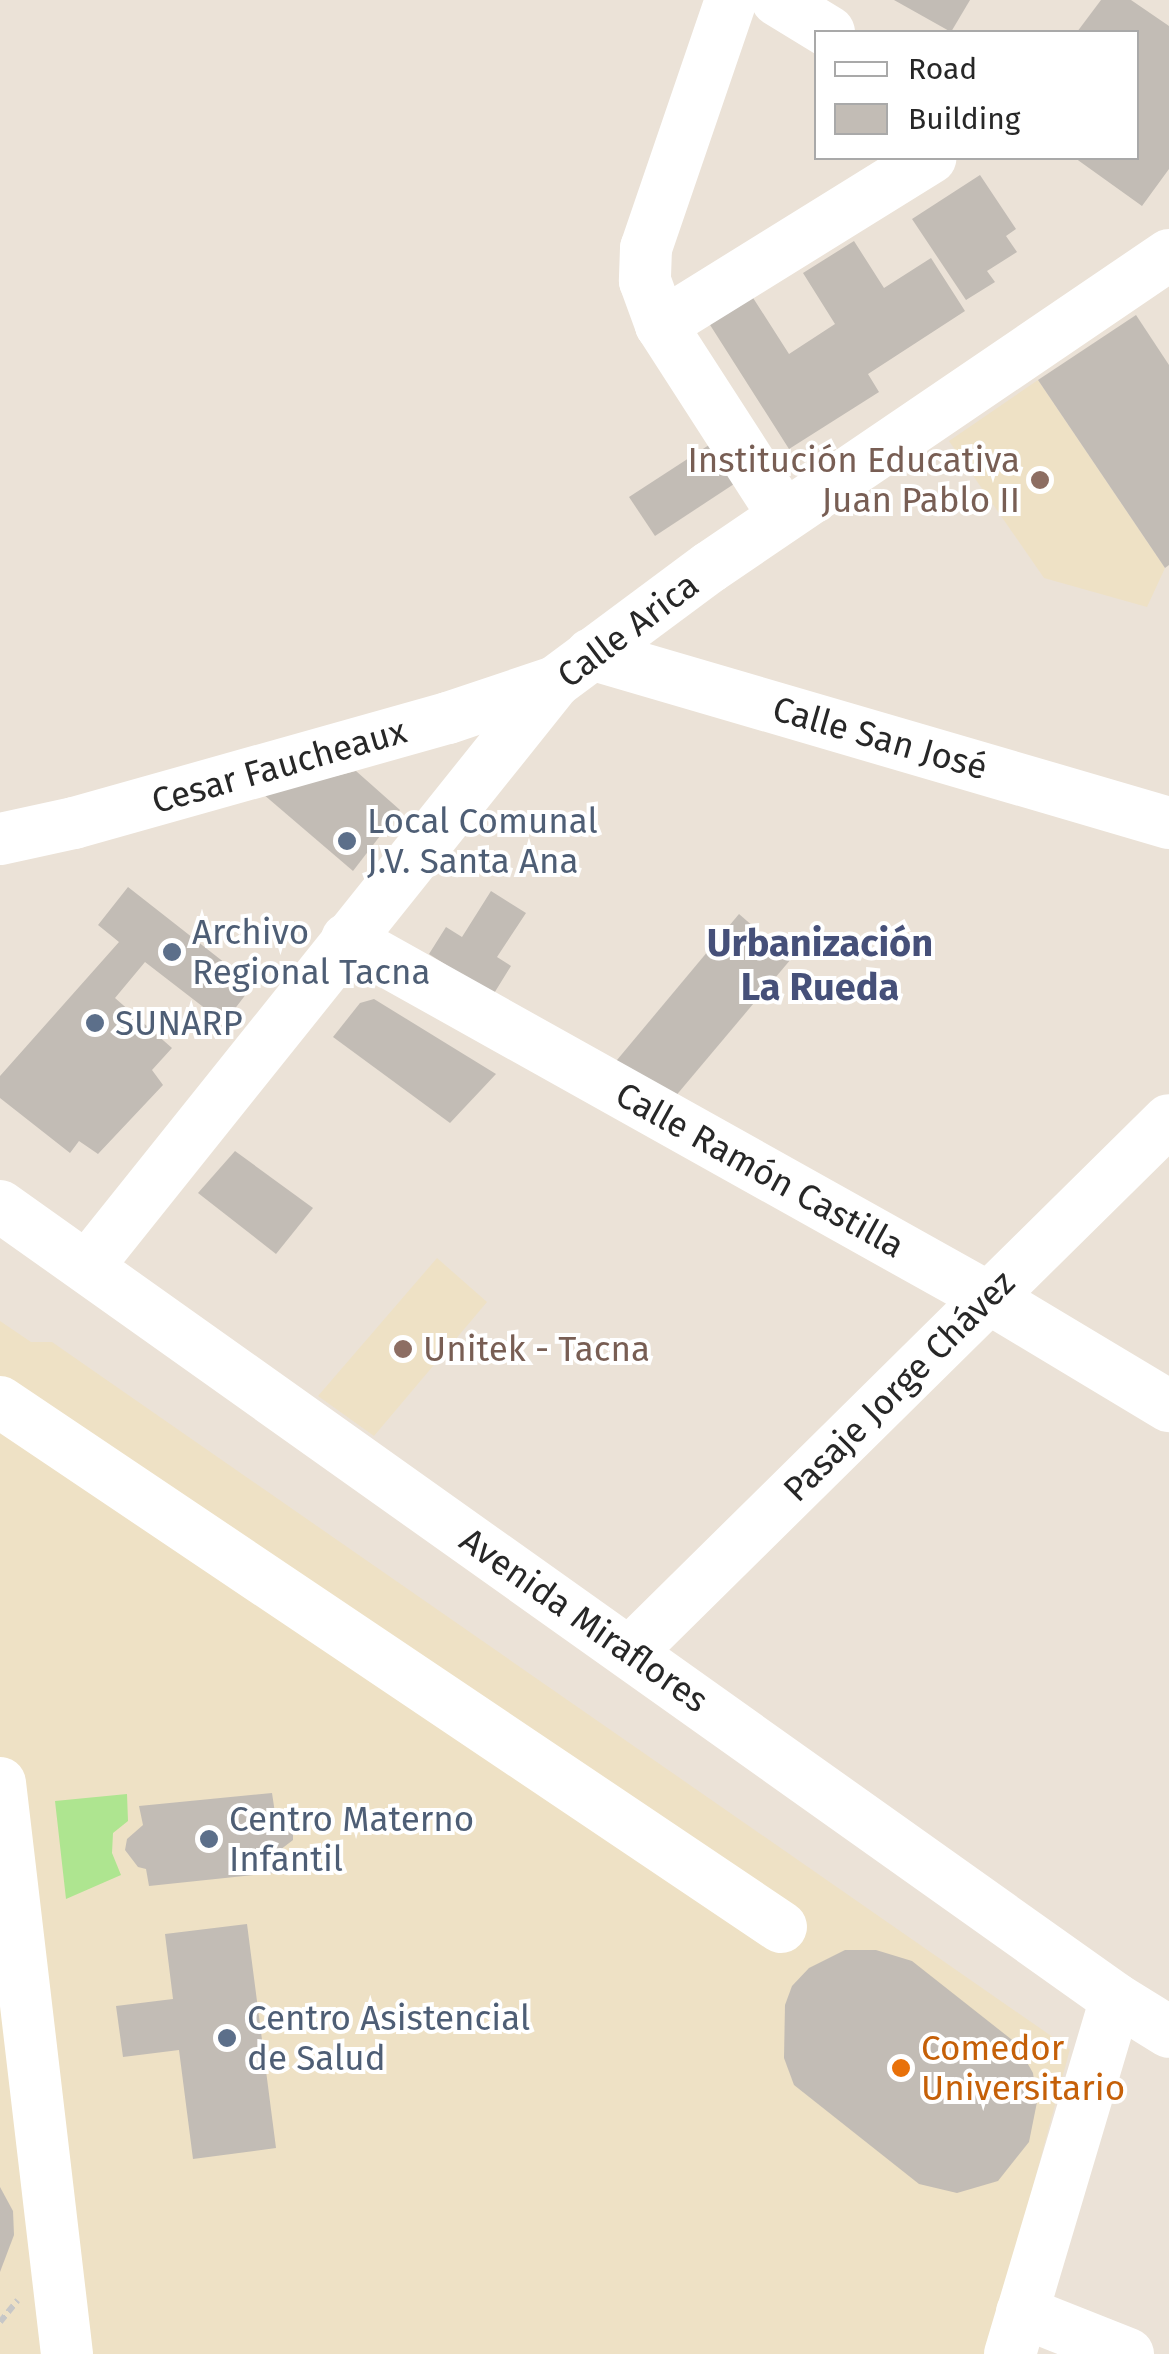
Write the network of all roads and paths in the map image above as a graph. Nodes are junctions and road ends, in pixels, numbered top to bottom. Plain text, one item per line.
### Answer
1 (731, 0) edge
2 (777, 0) edge
3 (826, 30) edge
4 (927, 160) edge
5 (1169, 256) edge
6 (661, 325) junction
7 (784, 516) junction
8 (573, 668) junction
9 (1169, 823) edge
10 (0, 839) edge
11 (347, 940) junction
12 (1169, 1120) edge
13 (2, 1210) edge
14 (87, 1268) junction
15 (989, 1298) junction
16 (0, 1402) edge
17 (1169, 1406) edge
18 (630, 1652) junction
19 (0, 1783) edge
20 (781, 1926) dead end
21 (12, 1996) edge
22 (1116, 1999) junction
23 (1169, 2032) edge
24 (1016, 2333) edge
25 (67, 2354) edge
26 (1128, 2354) edge

1 - 6 street
2 - 3 street
4 - 6 street
5 - 7 street, Calle Arica
6 - 7 street
7 - 8 street, Calle Arica
8 - 9 street, Calle San José
8 - 10 street, Cesar Faucheaux
8 - 11 street, Calle Arica
11 - 14 street, Calle Arica
11 - 15 street, Calle Ramón Castilla
12 - 15 street, Pasaje Jorge Chávez
13 - 14 street, Avenida Miraflores
14 - 18 street, Avenida Miraflores
15 - 17 street, Calle Ramón Castilla
15 - 18 street, Pasaje Jorge Chávez
16 - 20 street
18 - 22 street, Avenida Miraflores
19 - 21 street
21 - 25 street
22 - 23 street, Avenida Miraflores
22 - 24 street
24 - 26 street

